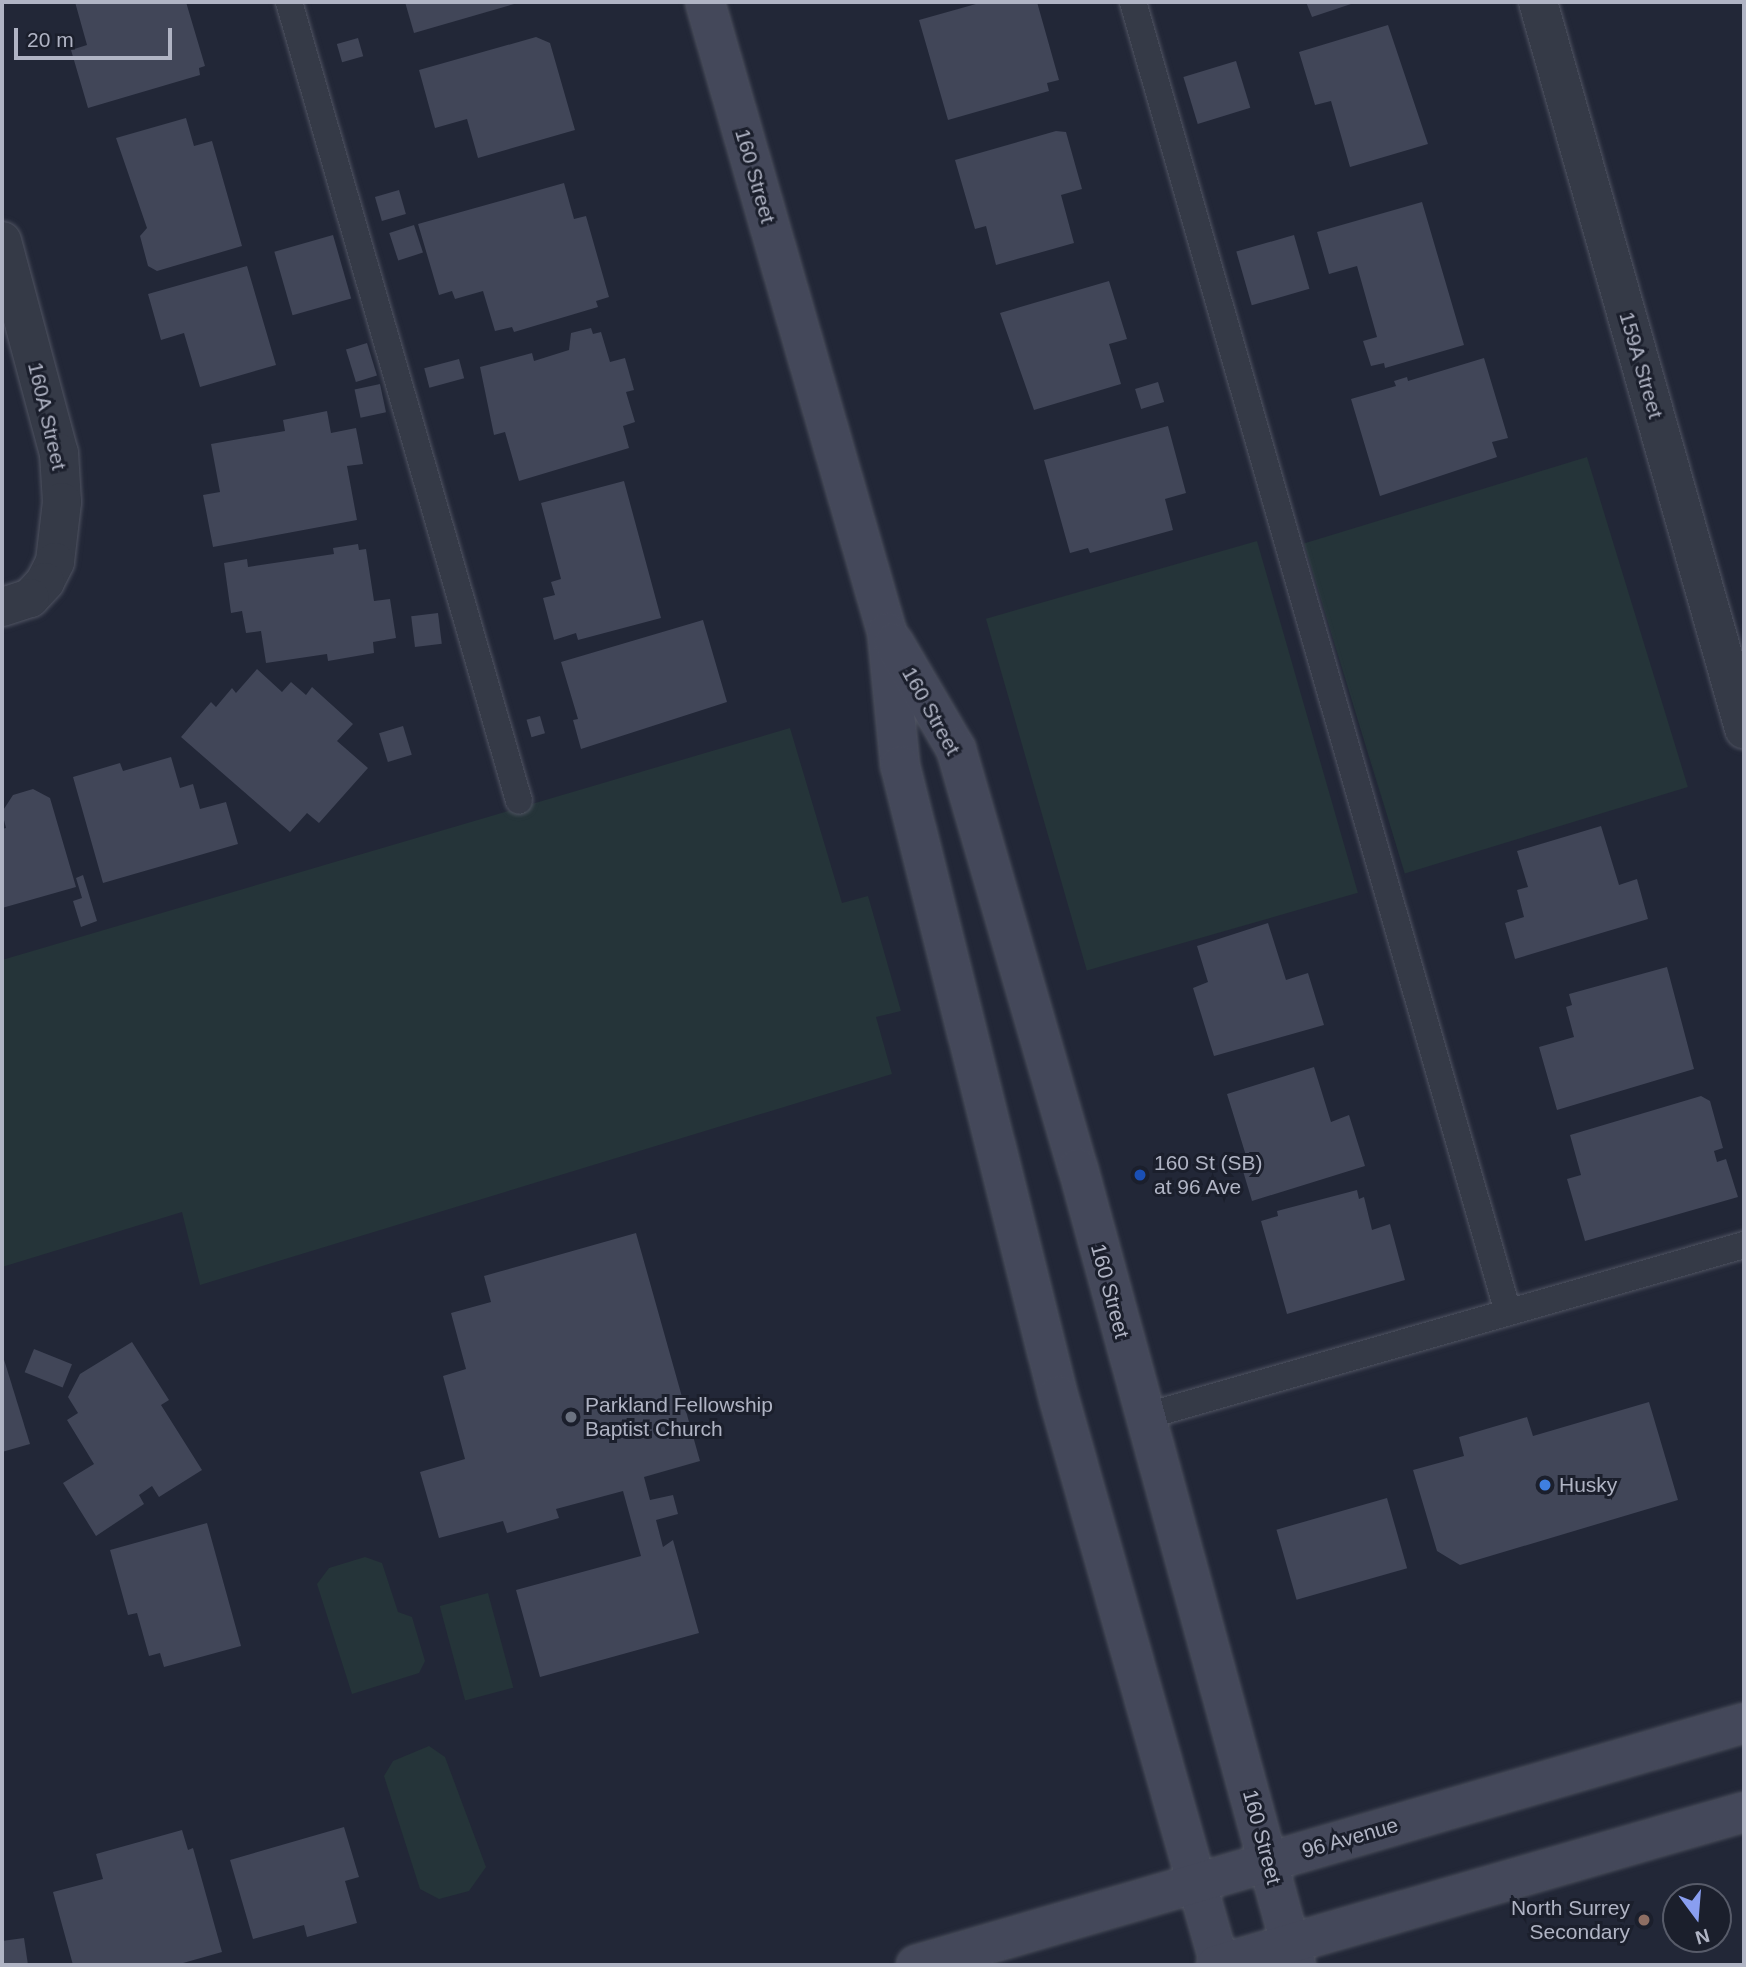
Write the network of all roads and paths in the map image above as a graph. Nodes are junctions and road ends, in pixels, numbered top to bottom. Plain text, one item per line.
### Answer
1 (289, 2) edge
2 (705, 2) edge
3 (1133, 2) edge
4 (1538, 2) edge
5 (2, 241) edge
6 (2, 607) edge
7 (887, 632) junction
8 (1744, 729) edge
9 (519, 801) dead end
10 (1744, 1245) edge
11 (1508, 1312) junction
12 (1143, 1417) junction
13 (1744, 1723) edge
14 (1744, 1812) edge
15 (1269, 1862) junction
16 (1198, 1881) junction
17 (1293, 1955) edge
18 (916, 1965) edge
19 (1219, 1965) edge

1 - 9 lane
2 - 7 main road, 160 Street
3 - 11 lane
4 - 8 street, 159A Street
5 - 6 street, 160A Street
7 - 12 main road, 160 Street
7 - 16 main road, 160 Street
10 - 11 lane
11 - 12 lane
12 - 15 main road, 160 Street
13 - 15 main road, 96 Avenue
14 - 17 main road
15 - 16 main road, 96 Avenue
15 - 17 main road, 160 Street
16 - 18 main road, 96 Avenue
16 - 19 main road, 160 Street
17 - 19 main road

